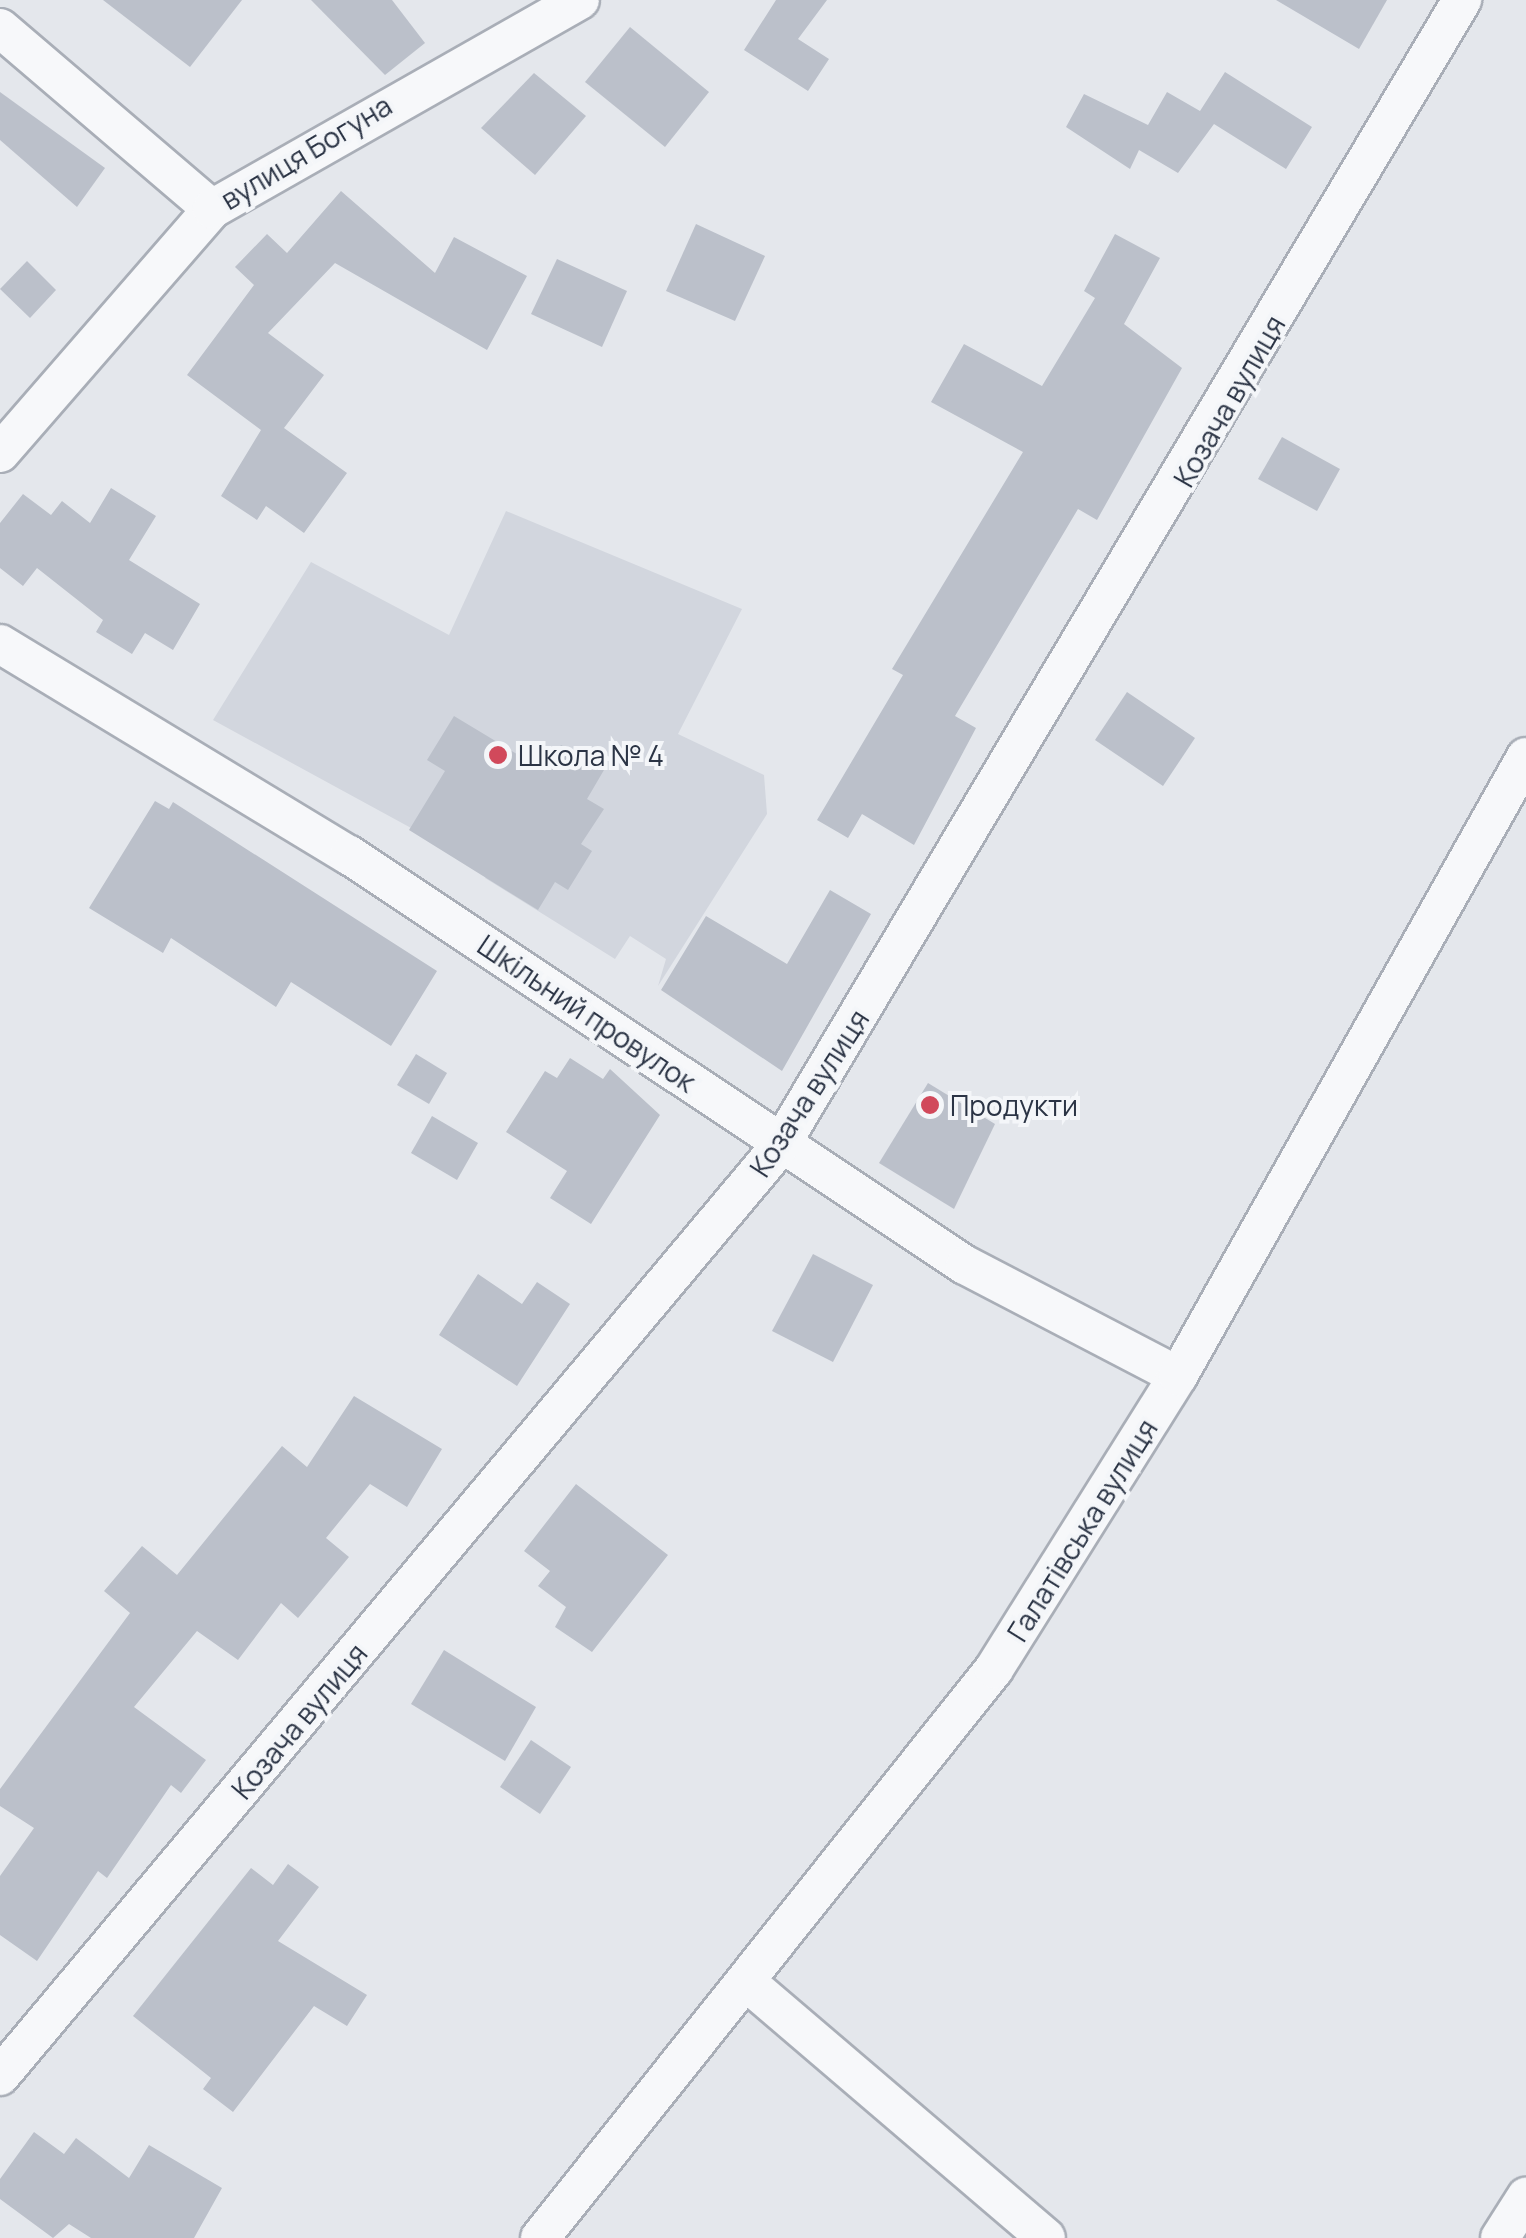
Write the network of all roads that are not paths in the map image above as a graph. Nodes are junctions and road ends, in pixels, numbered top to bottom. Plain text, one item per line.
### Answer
1 (580, 0) edge
2 (1462, 0) edge
3 (0, 28) edge
4 (212, 209) junction
5 (0, 453) edge
6 (0, 644) edge
7 (1526, 757) edge
8 (780, 1146) junction
9 (1178, 1376) junction
10 (750, 1984) junction
11 (0, 2076) edge
12 (1526, 2197) edge
13 (540, 2238) edge
14 (1046, 2238) edge
15 (1500, 2238) edge

1 - 4 street, вулиця Богуна
2 - 8 street, Козача вулиця
3 - 4 street
4 - 5 street, вулиця Богуна
6 - 8 street, Шкільний провулок
7 - 9 street, Галатівська вулиця
8 - 9 street, Шкільний провулок
8 - 11 street, Козача вулиця
9 - 10 street, Галатівська вулиця
10 - 13 street, Галатівська вулиця
10 - 14 street
12 - 15 street

